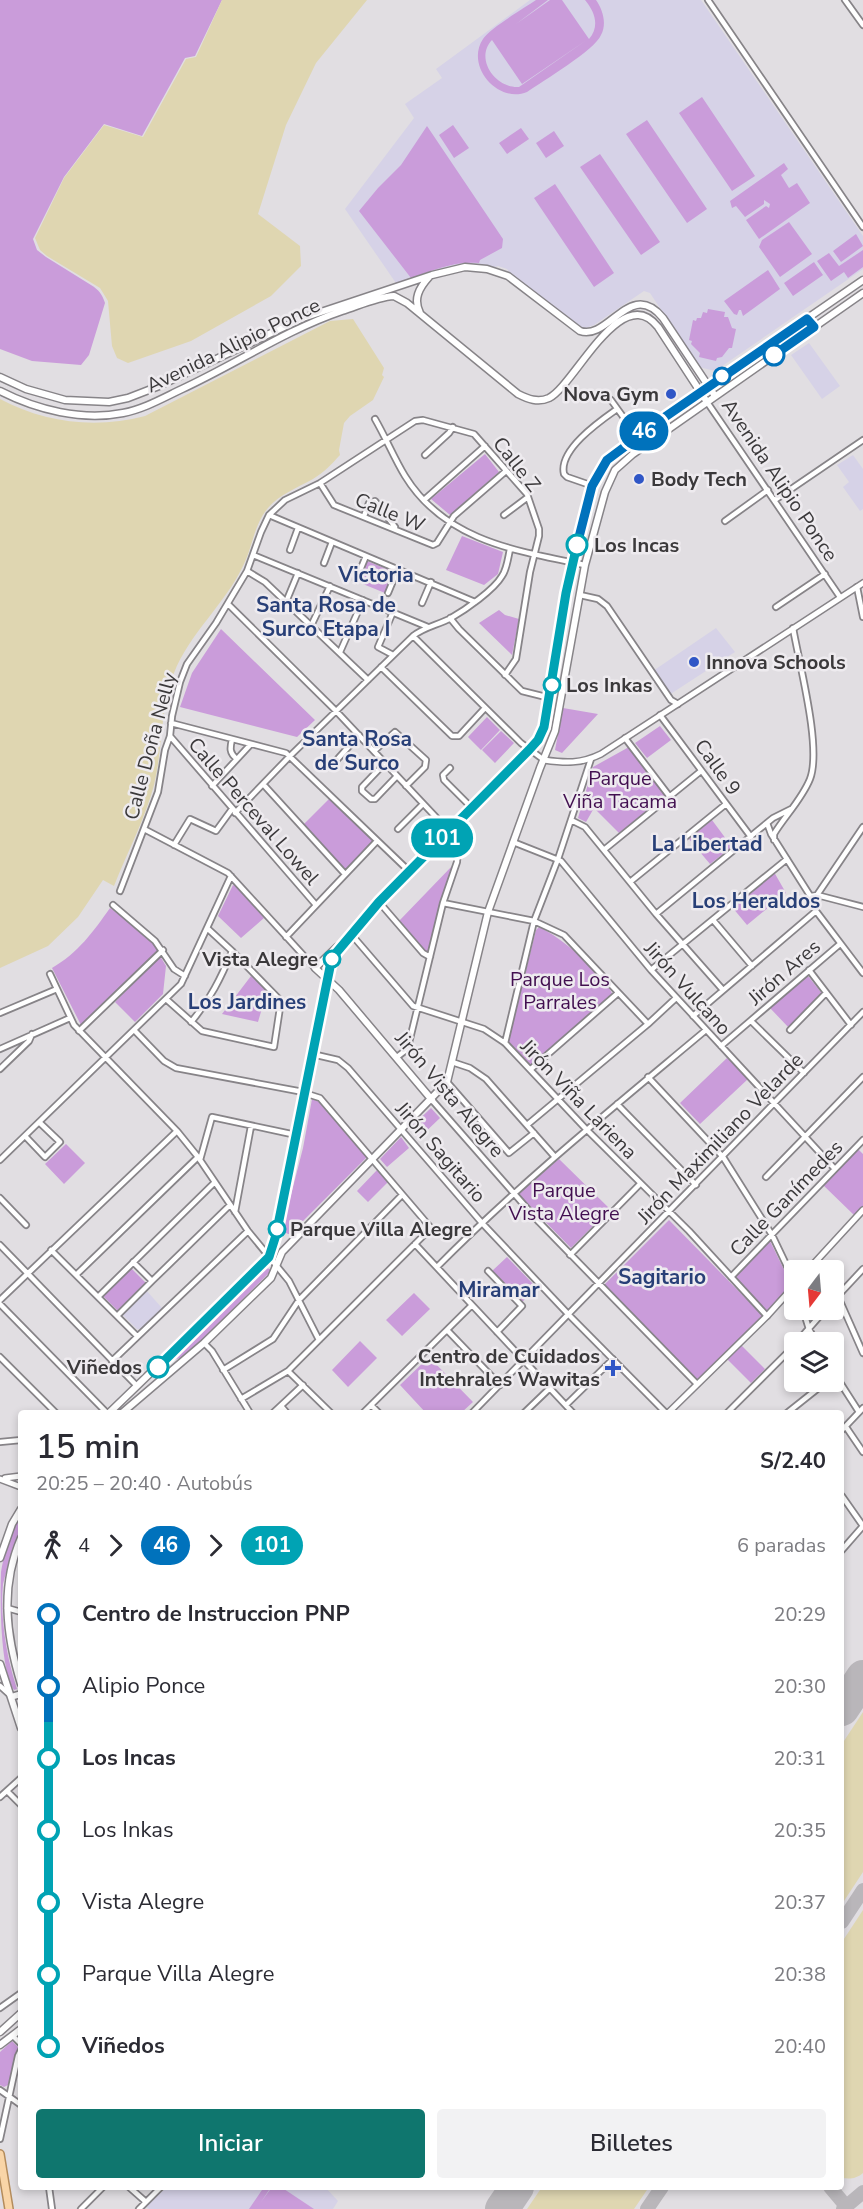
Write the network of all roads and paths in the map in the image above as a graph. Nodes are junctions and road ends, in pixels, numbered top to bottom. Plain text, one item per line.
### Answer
1 (708, 0) edge
2 (845, 0) edge
3 (863, 25) edge
4 (863, 226) edge
5 (432, 275) junction
6 (863, 280) edge
7 (863, 293) edge
8 (422, 317) junction
9 (807, 319) junction
10 (814, 327) junction
11 (580, 331) junction
12 (591, 348) junction
13 (0, 377) edge
14 (702, 377) junction
15 (720, 377) junction
16 (708, 387) junction
17 (26, 389) junction
18 (0, 391) edge
19 (700, 393) junction
20 (715, 396) junction
21 (612, 400) dead end
22 (21, 401) junction
23 (707, 402) junction
24 (617, 409) junction
25 (375, 419) dead end
26 (453, 427) junction
27 (637, 436) junction
28 (386, 439) junction
29 (863, 440) edge
30 (484, 446) junction
31 (425, 455) dead end
32 (506, 471) junction
33 (320, 483) junction
34 (592, 486) junction
35 (768, 490) junction
36 (528, 497) junction
37 (424, 500) junction
38 (775, 500) junction
39 (504, 515) dead end
40 (269, 516) junction
41 (364, 516) junction
42 (725, 521) dead end
43 (450, 522) junction
44 (298, 528) junction
45 (396, 529) junction
46 (332, 542) junction
47 (290, 549) dead end
48 (510, 549) junction
49 (534, 554) junction
50 (253, 555) junction
51 (366, 556) junction
52 (572, 562) junction
53 (324, 563) dead end
54 (585, 565) junction
55 (398, 569) junction
56 (247, 571) junction
57 (298, 573) junction
58 (825, 574) junction
59 (356, 580) dead end
60 (430, 582) junction
61 (860, 585) edge
62 (330, 586) junction
63 (388, 593) dead end
64 (566, 593) junction
65 (580, 595) junction
66 (840, 597) junction
67 (363, 600) junction
68 (286, 602) junction
69 (475, 602) junction
70 (422, 603) dead end
71 (228, 604) junction
72 (776, 607) dead end
73 (393, 612) junction
74 (863, 617) edge
75 (450, 618) junction
76 (311, 626) junction
77 (428, 627) junction
78 (793, 628) junction
79 (413, 636) junction
80 (558, 647) junction
81 (570, 649) junction
82 (340, 652) junction
83 (393, 655) junction
84 (381, 667) junction
85 (505, 675) junction
86 (368, 680) junction
87 (550, 698) junction
88 (678, 704) junction
89 (485, 708) junction
90 (336, 711) junction
91 (660, 715) junction
92 (171, 723) junction
93 (358, 735) junction
94 (170, 736) junction
95 (625, 738) junction
96 (232, 739) junction
97 (251, 744) junction
98 (529, 750) junction
99 (374, 751) junction
100 (290, 756) junction
101 (237, 759) junction
102 (591, 759) junction
103 (544, 760) junction
104 (335, 762) dead end
105 (385, 763) junction
106 (450, 768) dead end
107 (701, 771) junction
108 (397, 776) junction
109 (263, 784) junction
110 (212, 786) junction
111 (406, 786) junction
112 (670, 797) junction
113 (423, 804) junction
114 (726, 804) junction
115 (472, 808) junction
116 (791, 809) junction
117 (234, 811) junction
118 (571, 820) junction
119 (767, 823) junction
120 (863, 827) edge
121 (144, 829) junction
122 (398, 830) dead end
123 (449, 831) junction
124 (751, 837) junction
125 (774, 840) junction
126 (377, 841) junction
127 (513, 842) junction
128 (174, 845) junction
129 (605, 849) junction
130 (558, 859) junction
131 (787, 859) junction
132 (409, 871) junction
133 (345, 874) junction
134 (231, 876) junction
135 (630, 882) junction
136 (120, 891) dead end
137 (814, 896) junction
138 (379, 902) junction
139 (443, 903) junction
140 (113, 905) dead end
141 (316, 905) junction
142 (863, 907) edge
143 (816, 911) junction
144 (488, 912) junction
145 (656, 914) junction
146 (713, 920) junction
147 (534, 921) junction
148 (207, 928) junction
149 (351, 934) junction
150 (286, 937) junction
151 (683, 944) junction
152 (840, 944) junction
153 (163, 950) junction
154 (232, 951) junction
155 (430, 957) junction
156 (752, 966) junction
157 (315, 968) junction
158 (651, 970) junction
159 (809, 970) junction
160 (863, 973) edge
161 (50, 974) dead end
162 (185, 976) junction
163 (328, 979) junction
164 (57, 989) junction
165 (723, 990) junction
166 (618, 993) junction
167 (826, 993) junction
168 (676, 998) junction
169 (166, 999) junction
170 (418, 1009) junction
171 (863, 1012) edge
172 (0, 1014) edge
173 (693, 1016) junction
174 (70, 1018) junction
175 (751, 1021) junction
176 (191, 1022) junction
177 (462, 1022) junction
178 (648, 1024) junction
179 (851, 1025) junction
180 (134, 1030) junction
181 (705, 1030) junction
182 (790, 1030) dead end
183 (80, 1031) junction
184 (32, 1034) junction
185 (505, 1043) junction
186 (721, 1046) junction
187 (0, 1049) edge
188 (312, 1054) junction
189 (397, 1057) junction
190 (106, 1058) junction
191 (452, 1062) junction
192 (531, 1068) junction
193 (0, 1069) edge
194 (804, 1073) junction
195 (648, 1077) junction
196 (863, 1077) edge
197 (447, 1082) junction
198 (304, 1092) junction
199 (432, 1100) junction
200 (559, 1100) junction
201 (617, 1104) junction
202 (775, 1104) junction
203 (39, 1122) junction
204 (527, 1125) junction
205 (251, 1126) junction
206 (586, 1129) junction
207 (401, 1130) junction
208 (177, 1131) junction
209 (534, 1133) junction
210 (296, 1135) junction
211 (25, 1136) junction
212 (805, 1137) junction
213 (863, 1140) edge
214 (555, 1157) junction
215 (723, 1157) junction
216 (199, 1158) junction
217 (0, 1160) edge
218 (372, 1160) junction
219 (834, 1168) junction
220 (765, 1177) dead end
221 (215, 1182) junction
222 (640, 1184) junction
223 (696, 1185) junction
224 (513, 1194) junction
225 (402, 1195) junction
226 (0, 1198) edge
227 (230, 1205) junction
228 (863, 1210) edge
229 (235, 1212) junction
230 (669, 1213) junction
231 (482, 1223) junction
232 (26, 1225) dead end
233 (248, 1231) junction
234 (772, 1235) junction
235 (415, 1244) junction
236 (0, 1245) edge
237 (51, 1250) junction
238 (570, 1254) junction
239 (269, 1257) junction
240 (817, 1260) edge
241 (784, 1261) edge
242 (133, 1262) junction
243 (276, 1265) junction
244 (437, 1267) junction
245 (863, 1270) edge
246 (488, 1271) dead end
247 (28, 1273) junction
248 (76, 1275) junction
249 (731, 1277) junction
250 (152, 1281) junction
251 (599, 1285) junction
252 (844, 1290) edge
253 (0, 1291) edge
254 (5, 1296) junction
255 (98, 1297) junction
256 (784, 1297) edge
257 (299, 1300) junction
258 (0, 1302) edge
259 (472, 1305) junction
260 (844, 1310) edge
261 (569, 1315) junction
262 (117, 1316) junction
263 (767, 1316) junction
264 (806, 1320) edge
265 (817, 1320) edge
266 (809, 1329) junction
267 (447, 1330) junction
268 (497, 1332) junction
269 (806, 1332) edge
270 (811, 1332) edge
271 (137, 1336) junction
272 (319, 1340) junction
273 (204, 1343) junction
274 (863, 1353) edge
275 (784, 1356) edge
276 (0, 1357) edge
277 (613, 1359) junction
278 (112, 1360) junction
279 (525, 1360) junction
280 (223, 1370) junction
281 (288, 1371) junction
282 (697, 1384) junction
283 (303, 1385) junction
284 (500, 1385) junction
285 (137, 1386) junction
286 (844, 1387) edge
287 (550, 1388) junction
288 (814, 1392) edge
289 (241, 1399) junction
290 (371, 1405) junction
291 (566, 1405) junction
292 (281, 1406) junction
293 (53, 1410) edge
294 (105, 1410) edge
295 (111, 1410) edge
296 (126, 1410) edge
297 (248, 1410) edge
298 (276, 1410) edge
299 (284, 1410) edge
300 (328, 1410) edge
301 (366, 1410) edge
302 (376, 1410) edge
303 (475, 1410) edge
304 (527, 1410) edge
305 (570, 1410) edge
306 (664, 1410) edge
307 (670, 1410) edge
308 (730, 1410) edge
309 (792, 1410) edge
310 (861, 1410) edge
311 (844, 1429) edge
312 (18, 1440) edge
313 (0, 1442) edge
314 (863, 1452) edge
315 (18, 1476) edge
316 (0, 1479) edge
317 (18, 1484) edge
318 (844, 1499) edge
319 (18, 1514) edge
320 (863, 1526) edge
321 (18, 1548) edge
322 (844, 1548) edge
323 (0, 1558) edge
324 (6, 1608) junction
325 (18, 1611) edge
326 (0, 1669) edge
327 (18, 1675) edge
328 (0, 1686) edge
329 (18, 1695) edge
330 (11, 1697) junction
331 (18, 1719) edge
332 (18, 1781) edge
333 (7, 1791) junction
334 (0, 1797) edge
335 (18, 1802) edge
336 (18, 1995) edge
337 (0, 2008) edge
338 (18, 2018) edge
339 (0, 2032) edge
340 (18, 2032) edge
341 (13, 2036) junction
342 (18, 2041) edge
343 (0, 2045) edge
344 (18, 2060) edge
345 (15, 2071) junction
346 (18, 2074) edge
347 (0, 2090) edge
348 (9, 2096) junction
349 (18, 2103) edge
350 (0, 2139) edge
351 (0, 2154) edge
352 (49, 2190) edge
353 (100, 2190) edge
354 (132, 2190) edge
355 (158, 2190) edge
356 (146, 2202) junction
357 (9, 2209) edge
358 (52, 2209) edge
359 (81, 2209) edge
360 (138, 2209) edge

1 - 4 street
2 - 3 street
5 - 8 main road
5 - 11 main road, Avenida Alipio Ponce
5 - 17 main road, Avenida Alipio Ponce
6 - 9 main road
7 - 10 main road
8 - 12 main road, Avenida Alipio Ponce
8 - 22 main road, Avenida Alipio Ponce
9 - 10 main road
9 - 15 main road
10 - 20 main road
11 - 12 main road
11 - 14 main road, Avenida Alipio Ponce
12 - 19 main road, Avenida Alipio Ponce
13 - 17 main road, Avenida Alipio Ponce
14 - 15 main road
14 - 16 main road, Avenida Alipio Ponce
15 - 16 main road
16 - 19 main road
16 - 20 main road, Avenida Alipio Ponce
17 - 22 main road
18 - 22 main road, Avenida Alipio Ponce
19 - 23 main road, Avenida Alipio Ponce
19 - 27 main road
20 - 23 main road
21 - 24 street
23 - 35 street, Avenida Alipio Ponce
23 - 54 main road
24 - 27 street
24 - 34 street
25 - 28 street
26 - 28 street, Calle Z
26 - 30 street, Calle Z
26 - 31 street
27 - 34 main road
28 - 33 street, Calle Doña Nelly
28 - 37 street
29 - 38 street
30 - 32 street, Calle Z
30 - 37 street
32 - 36 street, Calle Z
32 - 43 street
33 - 40 street, Calle Doña Nelly
33 - 41 street, Calle W
34 - 52 main road
35 - 38 street, Avenida Alipio Ponce
35 - 42 street
36 - 39 street
36 - 49 street, Calle Z
37 - 43 street
38 - 58 street, Avenida Alipio Ponce
40 - 44 street
40 - 50 street, Calle Doña Nelly
41 - 45 street, Calle W
41 - 45 street
43 - 45 street, Calle W
43 - 48 street
44 - 46 street
44 - 47 street
46 - 51 street
46 - 53 street
48 - 49 street
48 - 69 street
49 - 52 street
49 - 85 street, Calle Z
50 - 56 street, Calle Doña Nelly
50 - 57 street
51 - 55 street
51 - 59 street
52 - 54 street
52 - 64 main road
54 - 65 main road
55 - 60 street
55 - 63 street
56 - 68 street
56 - 71 street, Calle Doña Nelly
57 - 62 street
57 - 68 street
58 - 66 street, Avenida Alipio Ponce
58 - 72 street
60 - 69 street
60 - 70 street
61 - 66 street
61 - 74 street
62 - 67 street
62 - 76 street
64 - 65 main road
64 - 80 main road
65 - 81 main road
65 - 88 street
66 - 78 street
67 - 73 street
67 - 82 street
68 - 76 street
69 - 75 street
71 - 90 street
71 - 92 street, Calle Doña Nelly
73 - 77 street
73 - 83 street
75 - 77 street
75 - 85 street
76 - 82 street
77 - 79 street
78 - 88 street
78 - 116 street
79 - 83 street
79 - 89 street
80 - 81 main road
80 - 87 main road
81 - 103 main road
82 - 86 street
83 - 84 street
84 - 86 street
84 - 89 street
85 - 87 street
86 - 90 street
87 - 98 main road
88 - 91 street
89 - 98 street
90 - 93 street
90 - 100 street
91 - 95 street
91 - 107 street, Calle 9
92 - 94 street, Calle Doña Nelly
92 - 96 street
93 - 99 street
93 - 104 street
94 - 110 street, Calle Perceval Lowel
94 - 121 street, Calle Doña Nelly
95 - 102 street
95 - 112 street
96 - 97 street
96 - 101 street
97 - 100 street
97 - 101 street
98 - 103 street
98 - 115 main road
99 - 105 street
99 - 111 street
100 - 109 street
100 - 126 street
101 - 110 street
102 - 103 street
102 - 118 street
103 - 127 main road
105 - 108 street
105 - 108 street
106 - 115 street
107 - 112 street
107 - 114 street, Calle 9
108 - 111 street
109 - 117 street
109 - 133 street
110 - 117 street, Calle Perceval Lowel
111 - 113 street
112 - 129 street
113 - 122 street
113 - 123 street
114 - 124 street, Calle 9
114 - 135 street
115 - 123 main road
116 - 119 street
116 - 125 street
117 - 128 street
117 - 141 street, Calle Perceval Lowel
118 - 129 street
118 - 130 street
119 - 124 street
119 - 125 street
120 - 137 street
121 - 128 street
121 - 136 street, Calle Doña Nelly
123 - 132 main road
123 - 139 street
124 - 145 street
125 - 131 street
126 - 132 street
126 - 133 street
127 - 130 street, Jirón Vulcano
127 - 144 main road
128 - 134 street
129 - 135 street
130 - 147 street
130 - 158 street, Jirón Vulcano
131 - 137 street
131 - 146 street
132 - 138 main road
133 - 141 street
134 - 148 street
134 - 150 street
135 - 145 street
137 - 142 street
137 - 143 street
138 - 149 main road
138 - 155 street
139 - 144 street
139 - 155 street
140 - 153 street
141 - 150 street
143 - 152 street
143 - 156 street
144 - 147 street
144 - 177 main road
145 - 151 street
146 - 151 street
146 - 156 street
147 - 166 street
147 - 185 street
148 - 154 street
148 - 162 street
149 - 157 main road
149 - 163 main road
149 - 170 street, Jirón Viña Lariena
150 - 157 street
151 - 158 street
151 - 165 street
152 - 159 street, Jirón Ares
152 - 160 street
153 - 162 street
153 - 183 street
154 - 176 street
154 - 176 street
155 - 170 street
156 - 165 street
157 - 163 main road, Jirón Vista Alegre
158 - 168 street, Jirón Vulcano
159 - 167 street
159 - 175 street, Jirón Ares
161 - 164 street
162 - 169 street
163 - 188 main road
163 - 189 main road, Jirón Vista Alegre
164 - 172 street
164 - 174 street
165 - 173 street
166 - 178 street
166 - 192 street
167 - 179 street
167 - 182 street
168 - 173 street, Jirón Vulcano
168 - 178 street
169 - 176 street
169 - 180 street
170 - 177 street, Jirón Viña Lariena
170 - 189 street
171 - 179 street, Jirón Maximiliano Velarde
173 - 181 street, Jirón Vulcano
174 - 183 street
174 - 184 street
175 - 186 street, Jirón Ares
175 - 194 street
177 - 185 street, Jirón Viña Lariena
177 - 191 main road
178 - 200 street
179 - 194 street, Jirón Maximiliano Velarde
180 - 190 street
180 - 198 street
181 - 186 street, Jirón Vulcano
181 - 195 street
183 - 190 street
184 - 187 street
184 - 193 street
185 - 192 street, Jirón Viña Lariena
186 - 202 street, Jirón Vulcano
188 - 198 main road
188 - 207 street, Jirón Sagitario
189 - 199 main road, Jirón Vista Alegre
190 - 203 street
190 - 208 street
191 - 197 main road
191 - 204 street
192 - 200 street, Jirón Viña Lariena
194 - 202 street, Jirón Maximiliano Velarde
195 - 201 street
195 - 215 street
196 - 212 street
197 - 199 main road
197 - 209 street
198 - 210 main road
198 - 218 street
199 - 207 main road
199 - 224 street, Jirón Vista Alegre
200 - 204 street
200 - 206 street, Jirón Viña Lariena
201 - 206 street
201 - 223 street
202 - 212 street, Jirón Vulcano
202 - 215 street, Jirón Maximiliano Velarde
203 - 211 street
203 - 211 street
204 - 209 street
205 - 210 street
205 - 216 street
205 - 229 street
206 - 214 street
206 - 222 street, Jirón Viña Lariena
207 - 218 main road
207 - 231 street, Jirón Sagitario
208 - 216 street
208 - 237 street
209 - 214 street
210 - 239 main road
211 - 217 street
212 - 219 street, Jirón Vulcano
212 - 220 street
213 - 219 street, Calle Ganímedes
214 - 224 street
215 - 223 street, Jirón Maximiliano Velarde
215 - 234 street
216 - 221 street
216 - 248 street
218 - 225 street
218 - 243 main road
219 - 234 street, Calle Ganímedes
221 - 227 street
221 - 242 street
222 - 230 street, Jirón Viña Lariena
222 - 238 street
223 - 230 street, Jirón Maximiliano Velarde
224 - 231 street
224 - 238 street, Jirón Vista Alegre
225 - 235 street
225 - 257 street
226 - 232 street
227 - 229 street
227 - 250 street
228 - 240 street
229 - 233 street
230 - 249 street, Jirón Viña Lariena
230 - 251 street, Jirón Maximiliano Velarde
231 - 244 street
231 - 261 street, Jirón Sagitario
233 - 239 street
233 - 271 street
234 - 241 street
234 - 249 street, Calle Ganímedes
235 - 244 street
235 - 272 street
236 - 247 street
237 - 247 street
237 - 248 street
238 - 251 street, Jirón Vista Alegre
239 - 243 street
239 - 285 main road
242 - 250 street
242 - 255 street
243 - 257 street
243 - 273 main road
244 - 259 street
245 - 252 street
246 - 268 street
247 - 254 street
247 - 278 street
248 - 255 street
249 - 263 street, Jirón Viña Lariena
250 - 262 street
251 - 261 street, Jirón Maximiliano Velarde
251 - 282 street, Jirón Vista Alegre
253 - 254 street
254 - 258 street
255 - 262 street
256 - 263 street
257 - 272 street
257 - 280 street
258 - 294 street
259 - 267 street
259 - 268 street
260 - 274 street
261 - 277 street, Jirón Sagitario
261 - 279 street, Jirón Maximiliano Velarde
262 - 271 street
263 - 282 street
264 - 266 street
265 - 266 street
266 - 269 street
266 - 270 street
267 - 284 street
267 - 290 street
268 - 279 street
271 - 278 street
272 - 281 street
273 - 280 street
273 - 296 main road
275 - 308 street
276 - 293 street
277 - 291 street
277 - 306 street, Jirón Sagitario
278 - 285 street
279 - 284 street, Jirón Maximiliano Velarde
279 - 287 street
280 - 289 street
281 - 283 street
281 - 289 street
282 - 307 street
283 - 292 street
283 - 300 street
284 - 303 street, Jirón Maximiliano Velarde
285 - 295 main road
286 - 310 street
287 - 291 street
287 - 304 street
288 - 309 street
289 - 297 street
290 - 301 street
290 - 302 street
291 - 305 street
292 - 298 street
292 - 299 street
310 - 311 street
311 - 314 street
312 - 313 street
315 - 316 street
316 - 317 street
318 - 320 street
319 - 323 main road
320 - 322 street
321 - 324 main road
324 - 325 street
324 - 327 main road
326 - 330 main road
328 - 330 street
329 - 330 main road
330 - 331 main road
332 - 333 street
333 - 334 street
333 - 335 street
336 - 337 street
338 - 339 main road
340 - 341 main road
341 - 342 street
341 - 343 main road
344 - 345 street
345 - 346 street
345 - 348 street
347 - 348 street
348 - 349 street
348 - 350 street
351 - 357 main road
352 - 358 street
353 - 359 street
354 - 356 street
355 - 356 street
356 - 360 street

